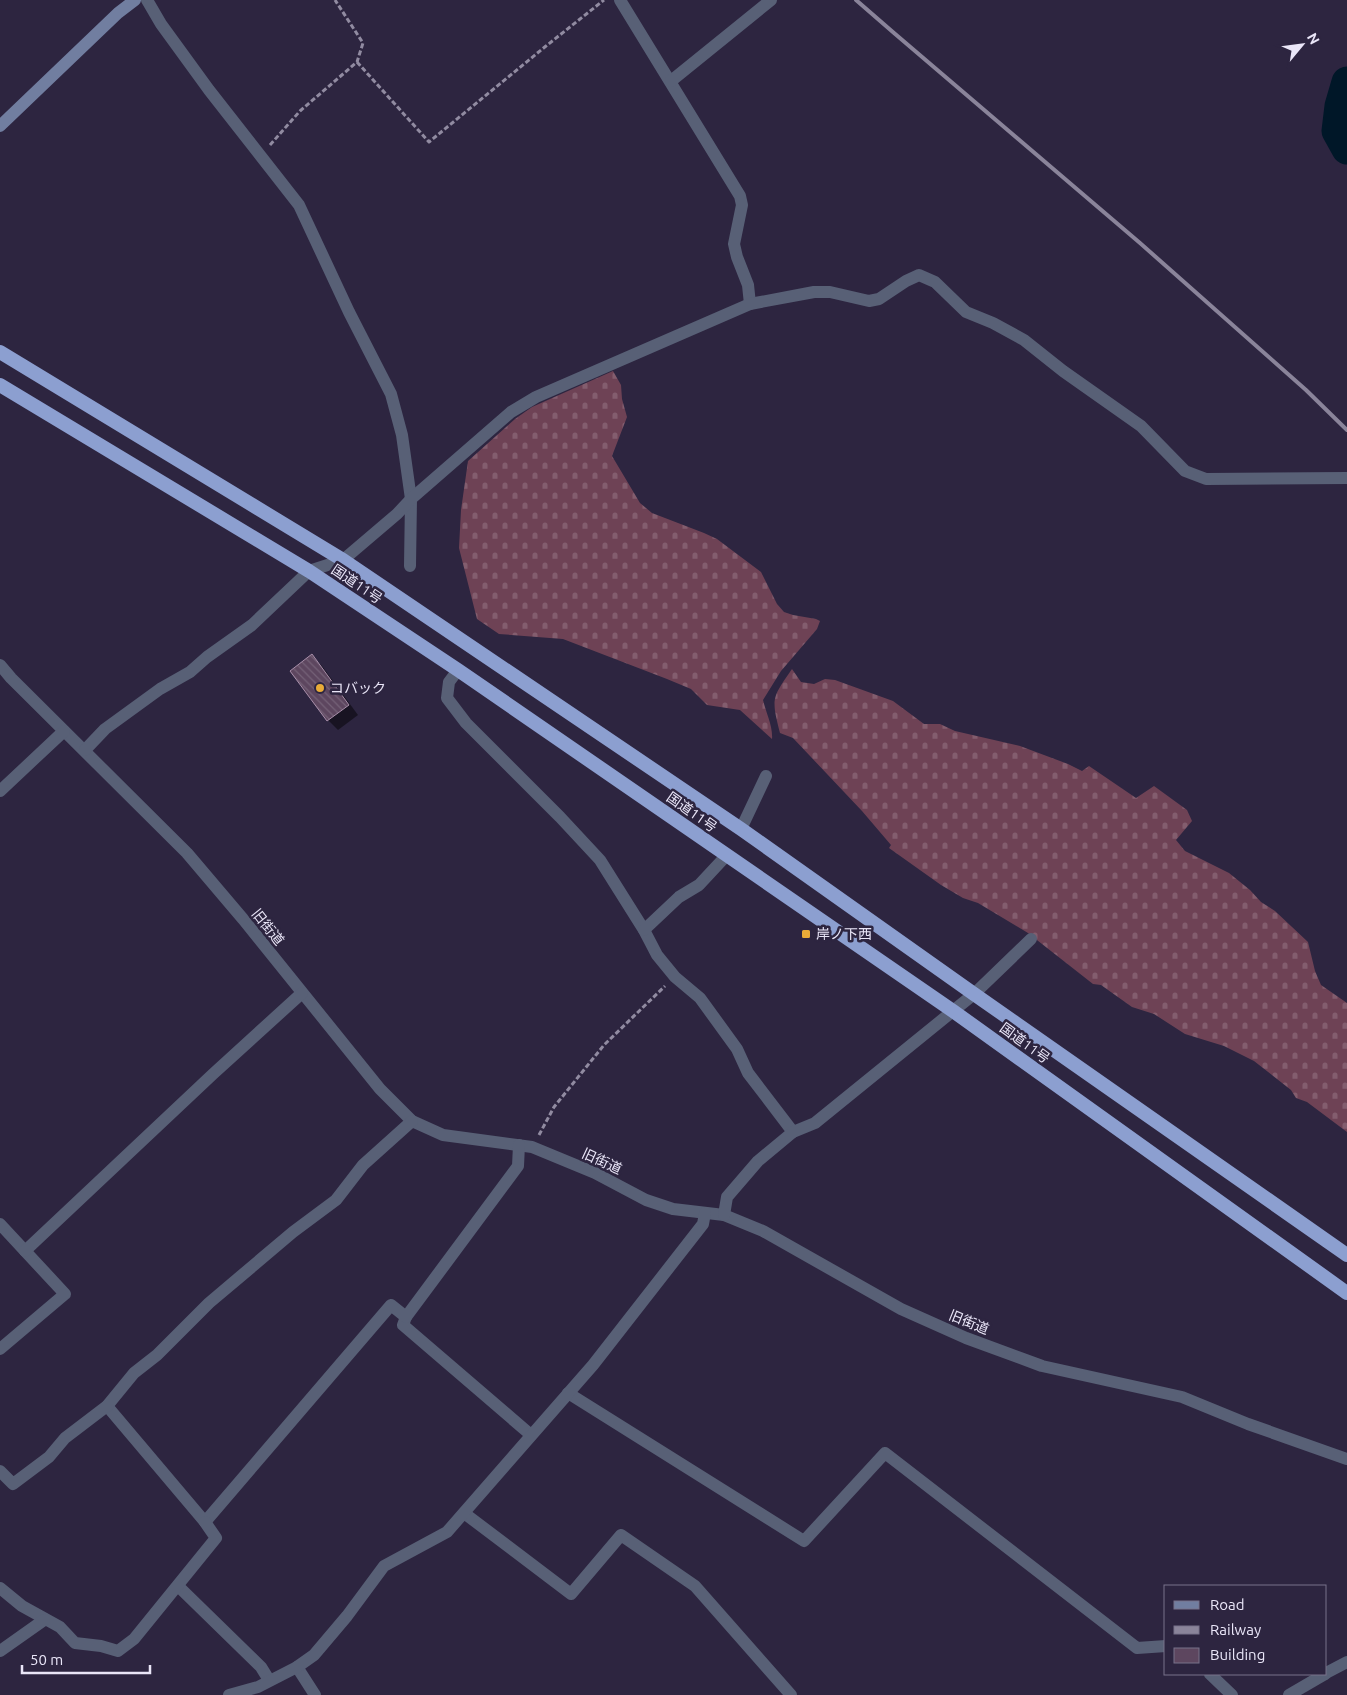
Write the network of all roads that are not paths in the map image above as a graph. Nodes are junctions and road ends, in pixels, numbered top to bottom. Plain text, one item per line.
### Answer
1 (135, 0) edge
2 (148, 0) edge
3 (620, 0) edge
4 (771, 0) edge
5 (671, 81) junction
6 (0, 126) edge
7 (750, 304) junction
8 (0, 352) edge
9 (0, 385) edge
10 (1347, 478) edge
11 (411, 499) junction
12 (343, 560) junction
13 (410, 566) dead end
14 (310, 571) junction
15 (0, 665) edge
16 (458, 670) junction
17 (64, 731) junction
18 (84, 750) junction
19 (766, 776) dead end
20 (0, 791) edge
21 (741, 829) junction
22 (726, 856) junction
23 (644, 930) junction
24 (1031, 939) dead end
25 (302, 993) junction
26 (974, 994) junction
27 (953, 1011) junction
28 (412, 1121) junction
29 (792, 1132) junction
30 (518, 1145) junction
31 (705, 1214) junction
32 (724, 1215) junction
33 (0, 1224) edge
34 (25, 1251) junction
35 (1347, 1255) edge
36 (1347, 1293) edge
37 (406, 1317) junction
38 (0, 1349) edge
39 (568, 1393) junction
40 (107, 1406) junction
41 (531, 1435) junction
42 (1347, 1459) edge
43 (0, 1471) edge
44 (464, 1512) junction
45 (205, 1522) junction
46 (178, 1586) junction
47 (0, 1588) edge
48 (44, 1620) junction
49 (1164, 1646) edge
50 (0, 1651) edge
51 (1347, 1662) edge
52 (297, 1667) junction
53 (1327, 1673) edge
54 (1211, 1675) edge
55 (1323, 1675) edge
56 (269, 1680) junction
57 (230, 1695) edge
58 (315, 1695) edge
59 (792, 1695) edge
60 (1232, 1695) edge
61 (1288, 1695) edge

1 - 6 main road
2 - 11 street
3 - 5 street
4 - 5 street
5 - 7 street
7 - 10 street
7 - 11 street
8 - 12 highway, 国道11号
9 - 14 highway, 国道11号
11 - 12 street
11 - 13 street
12 - 14 street
12 - 21 highway, 国道11号
14 - 16 highway, 国道11号
14 - 18 street
15 - 17 street, 旧街道
16 - 22 highway, 国道11号
16 - 23 street
17 - 18 street, 旧街道
17 - 20 street
18 - 25 street, 旧街道
19 - 21 street
21 - 26 highway, 国道11号
22 - 23 street
22 - 27 highway, 国道11号
23 - 29 street
24 - 26 street
25 - 28 street, 旧街道
25 - 34 street
26 - 27 street
26 - 35 highway, 国道11号
27 - 29 street
27 - 36 highway, 国道11号
28 - 30 street, 旧街道
28 - 40 street
29 - 32 street
30 - 31 street, 旧街道
30 - 37 street
31 - 32 street, 旧街道
31 - 39 street
32 - 42 street, 旧街道
33 - 34 street
34 - 38 street
37 - 41 street
37 - 45 street
39 - 41 street
39 - 49 street
40 - 43 street
40 - 45 street
41 - 44 street
44 - 52 street
44 - 59 street
45 - 46 street
46 - 48 street
46 - 56 street
47 - 48 street
48 - 50 street
51 - 53 street
52 - 56 street
52 - 58 street
54 - 60 street
55 - 61 street
56 - 57 street

